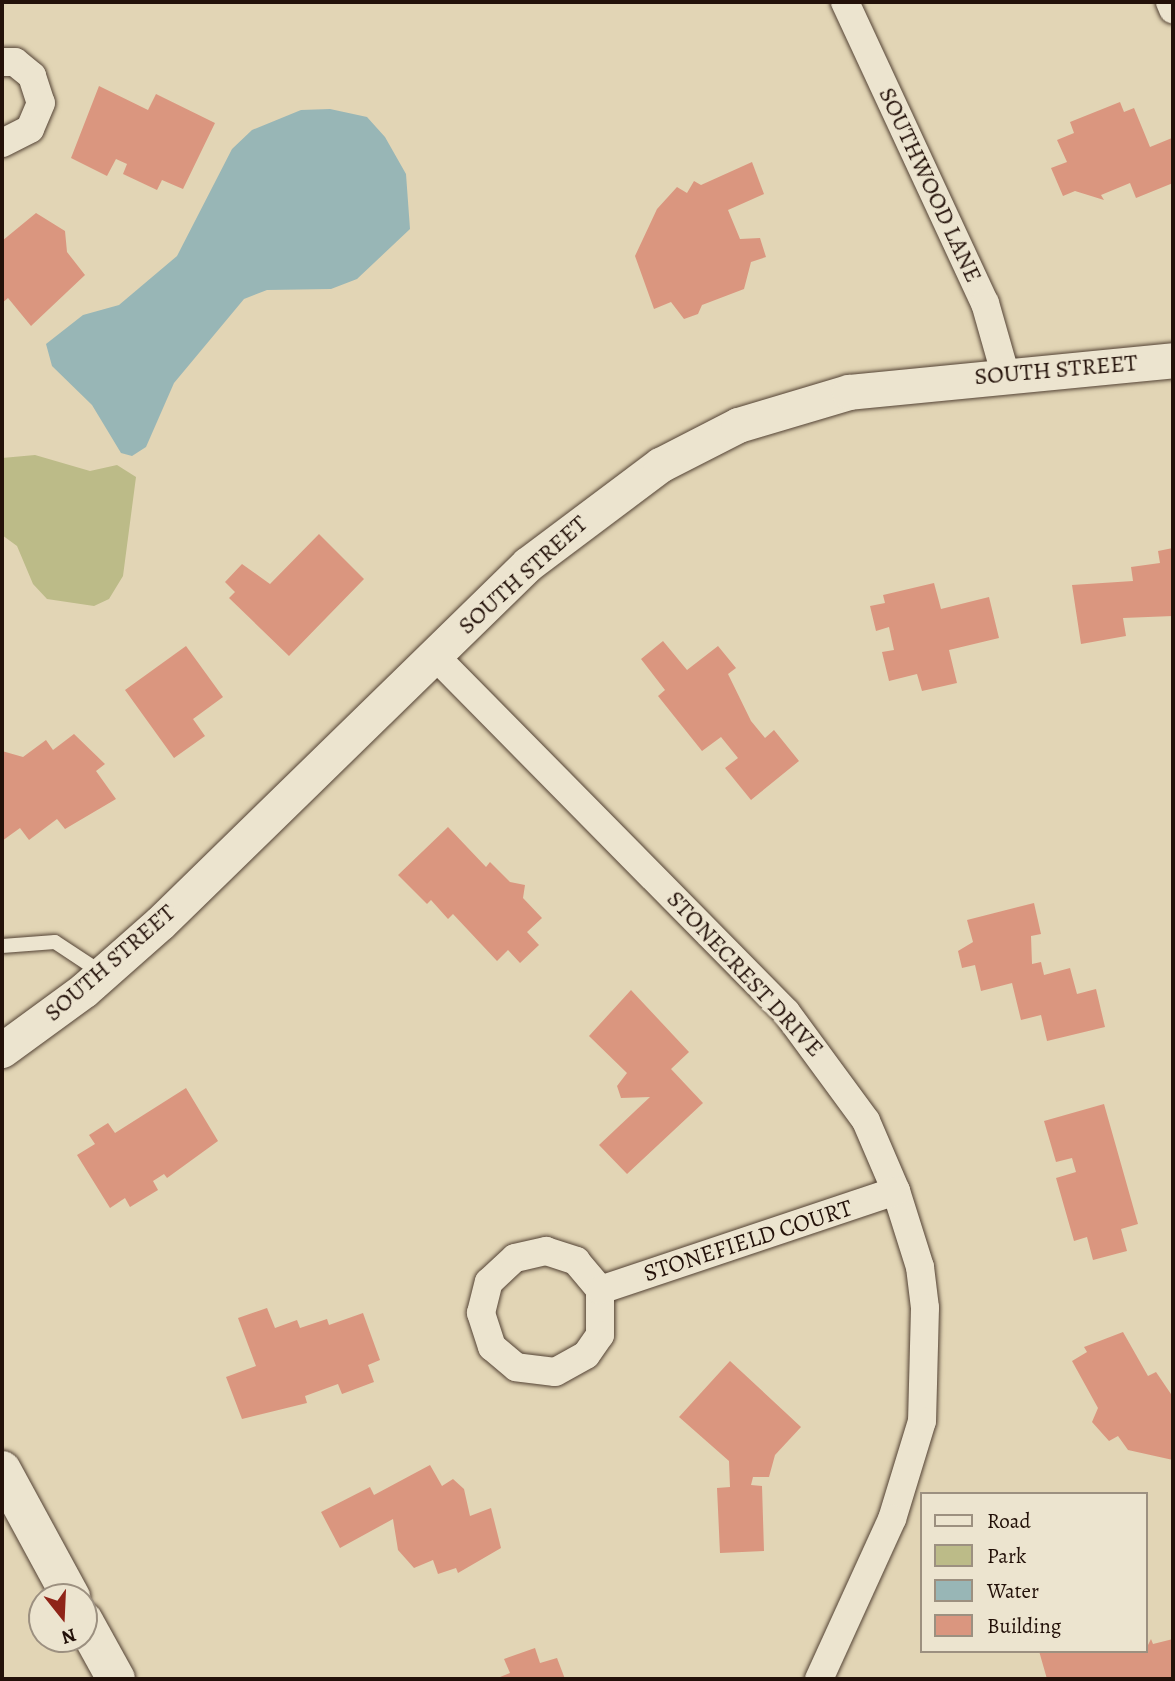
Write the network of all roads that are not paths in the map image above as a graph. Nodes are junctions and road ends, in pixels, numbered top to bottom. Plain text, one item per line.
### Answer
1 (845, 2) edge
2 (1170, 2) edge
3 (1173, 9) edge
4 (2, 62) edge
5 (2, 143) edge
6 (1173, 360) edge
7 (1005, 373) junction
8 (435, 656) junction
9 (2, 946) edge
10 (103, 974) junction
11 (2, 1050) edge
12 (896, 1191) junction
13 (600, 1290) junction
14 (2, 1470) edge
15 (63, 1583) edge
16 (98, 1646) edge
17 (116, 1679) edge
18 (819, 1679) edge

1 - 7 street, SOUTHWOOD LANE
2 - 3 street
4 - 5 street
6 - 7 street, SOUTH STREET
7 - 8 street, SOUTH STREET
8 - 10 street, SOUTH STREET
8 - 12 street, STONECREST DRIVE
9 - 10 lane
10 - 11 street, SOUTH STREET
12 - 13 street, STONEFIELD COURT
12 - 18 street, STONECREST DRIVE
13 - 13 street
14 - 15 main road
16 - 17 main road

